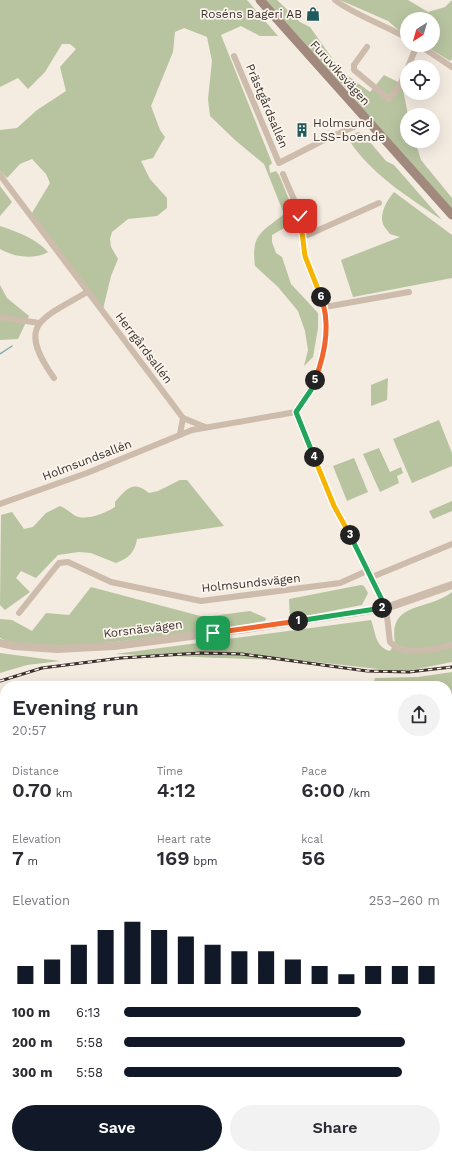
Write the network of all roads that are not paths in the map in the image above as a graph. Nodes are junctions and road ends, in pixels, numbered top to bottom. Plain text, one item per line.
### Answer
1 (260, 0) edge
2 (335, 0) edge
3 (400, 34) edge
4 (367, 47) dead end
5 (429, 52) edge
6 (234, 56) dead end
7 (452, 67) edge
8 (400, 84) edge
9 (367, 121) junction
10 (283, 174) dead end
11 (0, 175) edge
12 (379, 203) dead end
13 (452, 215) edge
14 (303, 237) junction
15 (87, 292) junction
16 (409, 292) dead end
17 (325, 308) junction
18 (0, 317) edge
19 (39, 322) junction
20 (54, 378) dead end
21 (296, 412) junction
22 (183, 418) junction
23 (205, 427) junction
24 (180, 434) junction
25 (0, 504) edge
26 (452, 544) edge
27 (369, 570) junction
28 (372, 577) junction
29 (452, 585) edge
30 (386, 608) junction
31 (19, 613) dead end
32 (0, 643) edge
33 (452, 644) edge

1 - 9 main road, Furuviksvägen
2 - 3 street
4 - 8 street
5 - 7 street
6 - 9 street, Prästgårdsallén
9 - 13 main road, Furuviksvägen
10 - 14 street
11 - 15 street, Herrgårdsallén
12 - 14 street
14 - 17 street
15 - 19 street
15 - 22 street, Herrgårdsallén
16 - 17 street
17 - 21 street
18 - 19 street
19 - 20 street
21 - 23 street, Holmsundsallén
21 - 27 street
22 - 23 street
22 - 24 street
23 - 24 street, Holmsundsallén
24 - 25 street, Holmsundsallén
26 - 28 street
27 - 28 street
27 - 31 street, Holmsundsvägen
28 - 30 street
29 - 30 street, Korsnäsvägen
30 - 32 street, Korsnäsvägen
30 - 33 street

